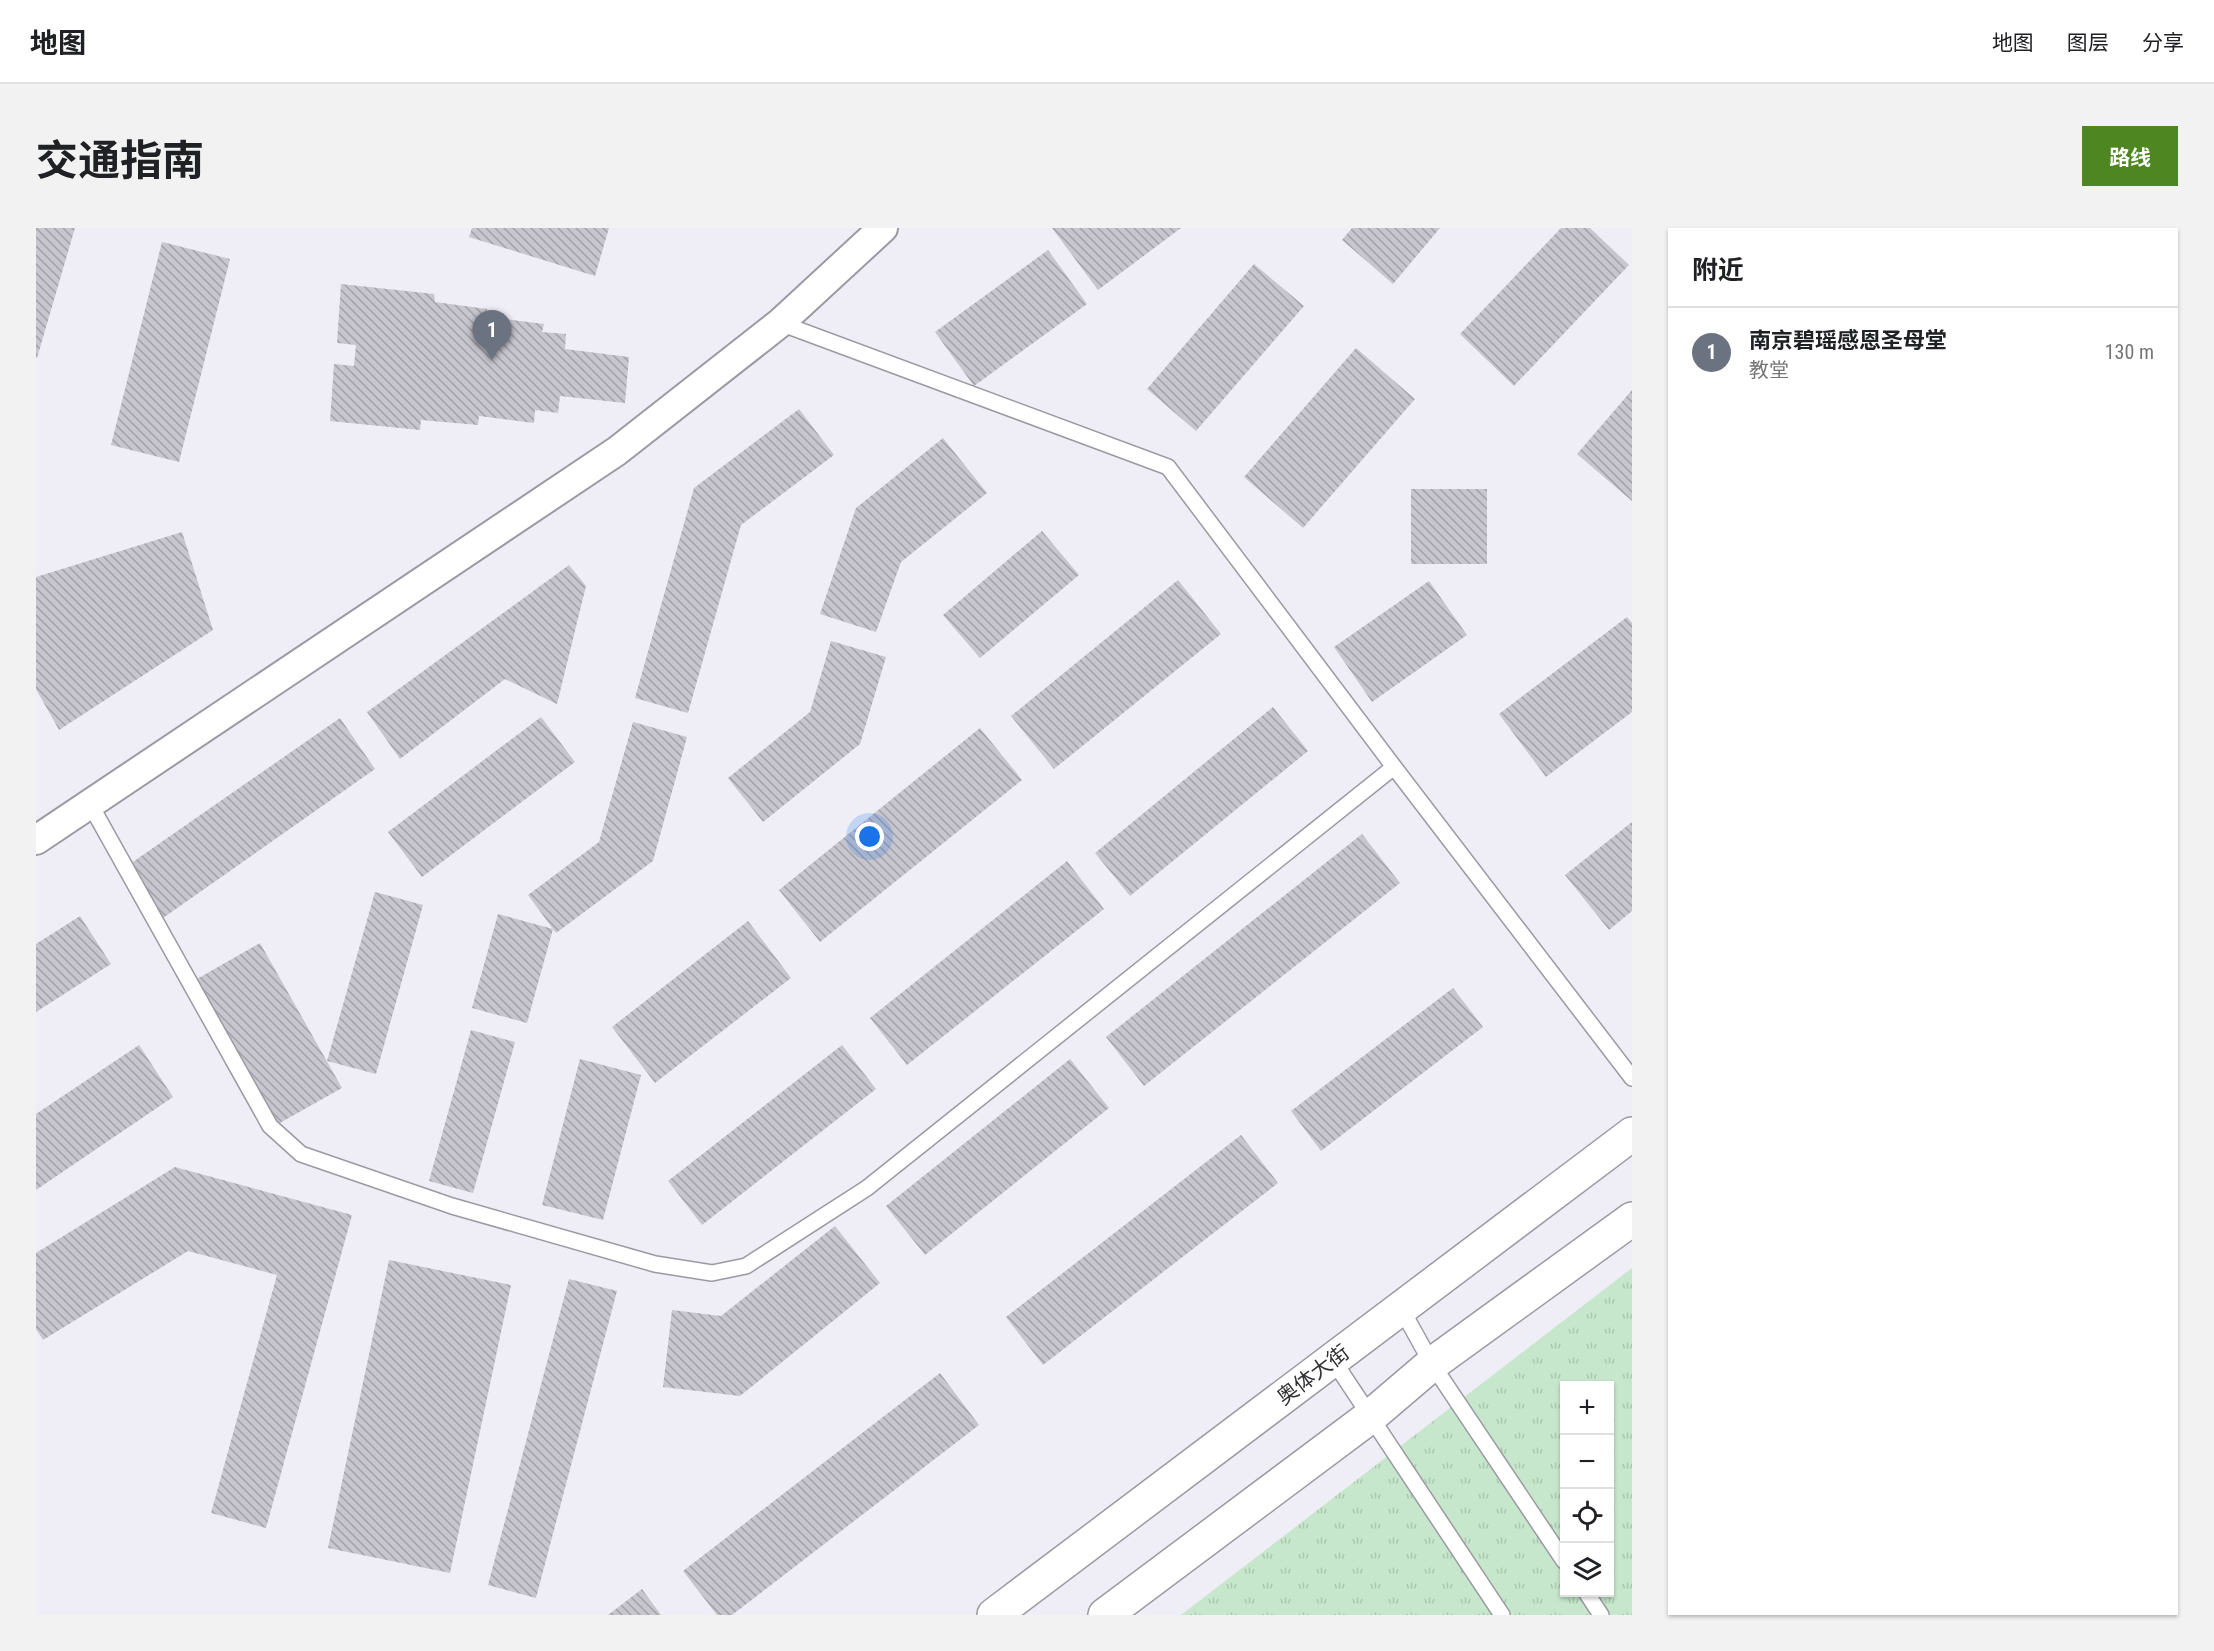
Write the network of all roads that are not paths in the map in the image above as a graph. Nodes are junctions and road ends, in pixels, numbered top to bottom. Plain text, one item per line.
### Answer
1 (883, 228) edge
2 (780, 323) junction
3 (1394, 768) junction
4 (90, 804) junction
5 (36, 840) edge
6 (1632, 1078) edge
7 (1632, 1134) edge
8 (1632, 1219) edge
9 (1401, 1308) junction
10 (1333, 1360) junction
11 (1432, 1364) junction
12 (1371, 1416) junction
13 (1560, 1555) edge
14 (1589, 1597) edge
15 (994, 1615) edge
16 (1106, 1615) edge
17 (1502, 1615) edge
18 (1601, 1615) edge

1 - 2 street
2 - 3 lane
2 - 4 street
3 - 4 lane
3 - 6 lane
4 - 5 street
7 - 9 main road, 奥体大街
8 - 11 main road
9 - 10 main road, 奥体大街
9 - 11 lane
10 - 12 lane
10 - 15 main road, 奥体大街
11 - 12 main road
11 - 13 lane
12 - 16 main road
12 - 17 lane
14 - 18 lane

